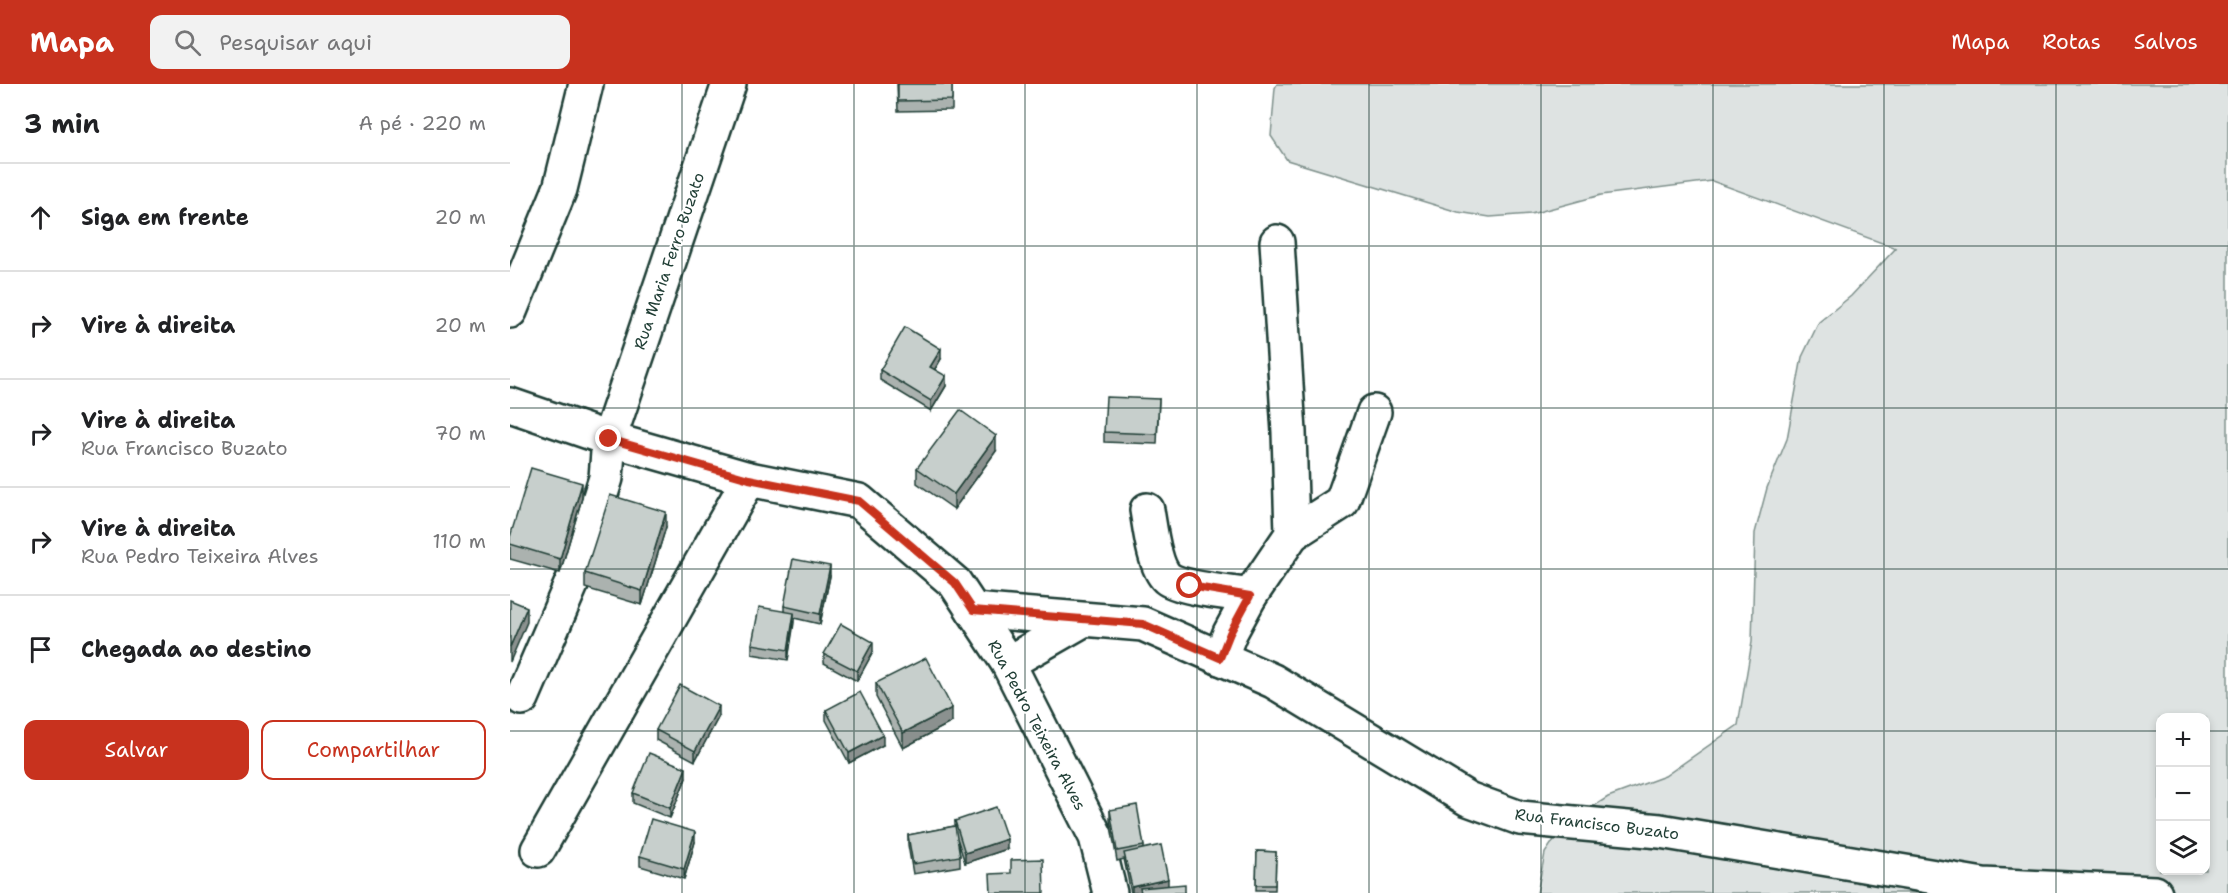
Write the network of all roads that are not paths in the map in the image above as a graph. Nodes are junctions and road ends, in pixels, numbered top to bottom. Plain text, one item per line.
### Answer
1 (586, 84) edge
2 (729, 84) edge
3 (1276, 242) dead end
4 (510, 311) edge
5 (510, 405) edge
6 (1374, 411) dead end
7 (609, 439) junction
8 (749, 479) junction
9 (1147, 510) dead end
10 (1292, 534) junction
11 (1250, 596) junction
12 (973, 610) junction
13 (1083, 620) junction
14 (1220, 658) junction
15 (1008, 663) junction
16 (522, 698) dead end
17 (538, 850) dead end
18 (1110, 893) edge
19 (2155, 893) edge

1 - 4 street
2 - 7 street, Rua Maria Ferro Buzato
3 - 10 street
5 - 7 street, Rua Pedro Teixeira Alves
6 - 10 street
7 - 8 street, Rua Pedro Teixeira Alves
7 - 16 street, Rua Maria Ferro Buzato
8 - 12 street, Rua Pedro Teixeira Alves
8 - 17 street
9 - 11 street
10 - 11 street
11 - 14 street
12 - 13 street, Rua Francisco Buzato
12 - 15 street, Rua Pedro Teixeira Alves
13 - 14 street, Rua Francisco Buzato
13 - 15 street
14 - 19 street, Rua Francisco Buzato
15 - 18 street, Rua Pedro Teixeira Alves

